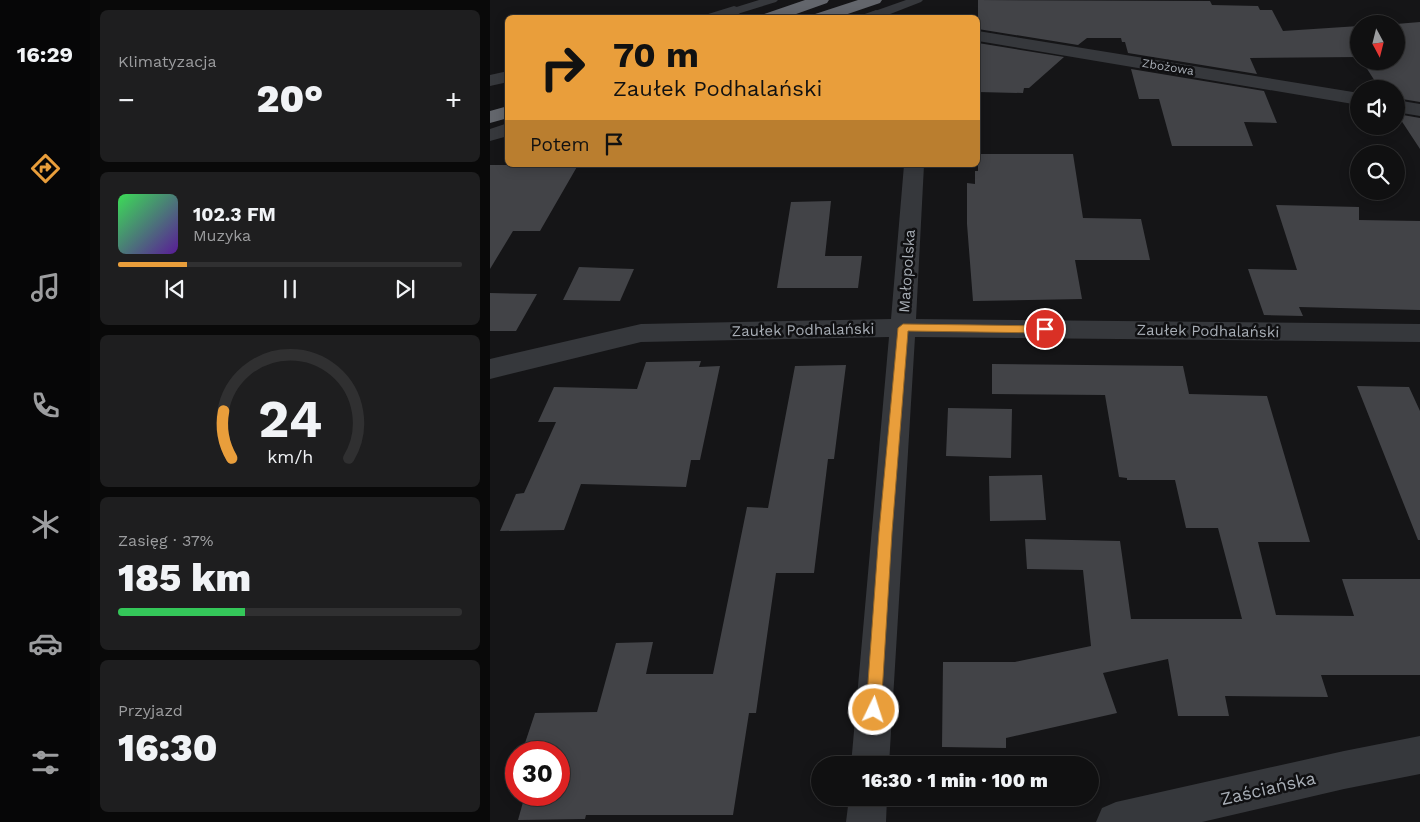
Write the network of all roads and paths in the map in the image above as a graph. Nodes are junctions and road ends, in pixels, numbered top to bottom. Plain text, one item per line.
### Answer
1 (772, 0) edge
2 (821, 0) edge
3 (917, 0) edge
4 (734, 11) joint
5 (875, 12) edge
6 (721, 15) edge
7 (776, 15) edge
8 (846, 15) edge
9 (980, 36) edge
10 (505, 77) edge
11 (490, 81) edge
12 (505, 95) edge
13 (1350, 98) edge
14 (490, 99) edge
15 (1405, 108) edge
16 (1420, 110) edge
17 (505, 113) edge
18 (490, 117) edge
19 (505, 131) edge
20 (490, 135) edge
21 (914, 167) edge
22 (903, 328) junction
23 (1420, 333) edge
24 (490, 369) edge
25 (1420, 755) edge
26 (871, 756) edge
27 (867, 806) edge
28 (1179, 816) edge
29 (866, 822) edge
30 (1116, 822) edge

1 - 4 lane
2 - 7 highway
3 - 5 lane
4 - 6 street
5 - 8 highway
9 - 13 street, Zbożowa
10 - 11 street
12 - 14 highway
15 - 16 street
17 - 18 highway
19 - 20 street
21 - 22 street, Małopolska
22 - 23 street, Zaułek Podhalański
22 - 24 street, Zaułek Podhalański
22 - 26 street, Małopolska
25 - 28 street, Zaściańska
27 - 29 street
28 - 30 street, Zaściańska

